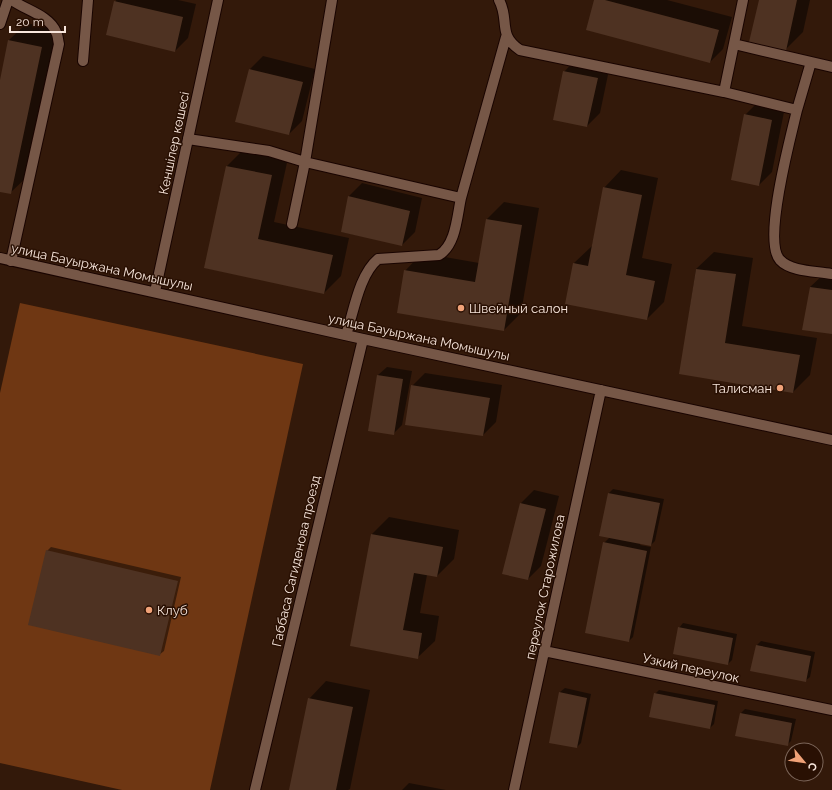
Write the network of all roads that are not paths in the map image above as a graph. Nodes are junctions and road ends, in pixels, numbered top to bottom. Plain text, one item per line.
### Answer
1 (8, 0) edge
2 (12, 0) edge
3 (88, 0) edge
4 (218, 0) edge
5 (332, 0) edge
6 (499, 0) edge
7 (743, 0) edge
8 (0, 24) edge
9 (506, 37) junction
10 (734, 44) junction
11 (83, 61) dead end
12 (811, 62) junction
13 (832, 67) edge
14 (724, 92) junction
15 (797, 110) junction
16 (188, 139) junction
17 (305, 162) junction
18 (461, 198) junction
19 (292, 224) dead end
20 (0, 258) edge
21 (11, 261) junction
22 (832, 274) edge
23 (155, 292) junction
24 (346, 335) junction
25 (363, 339) junction
26 (601, 390) junction
27 (832, 440) edge
28 (544, 651) junction
29 (832, 710) edge
30 (255, 790) edge
31 (514, 790) edge

1 - 8 street
2 - 21 street
3 - 11 street
4 - 16 street, Кеншілер көшесі
5 - 17 street
6 - 9 street
7 - 10 street
9 - 14 street
9 - 18 street
10 - 12 street
10 - 14 street
12 - 13 street
12 - 15 street
14 - 15 street
15 - 22 street
16 - 17 street
16 - 23 street, Кеншілер көшесі
17 - 18 street
17 - 19 street
18 - 24 street
20 - 21 street, улица Бауыржана Момышулы
21 - 23 street, улица Бауыржана Момышулы
23 - 24 street, улица Бауыржана Момышулы
24 - 25 street, улица Бауыржана Момышулы
25 - 26 street, улица Бауыржана Момышулы
25 - 30 street, Габбаса Сагиденова проезд
26 - 27 street, улица Бауыржана Момышулы
26 - 28 street, переулок Старожилова
28 - 29 street, Узкий переулок
28 - 31 street, переулок Старожилова

